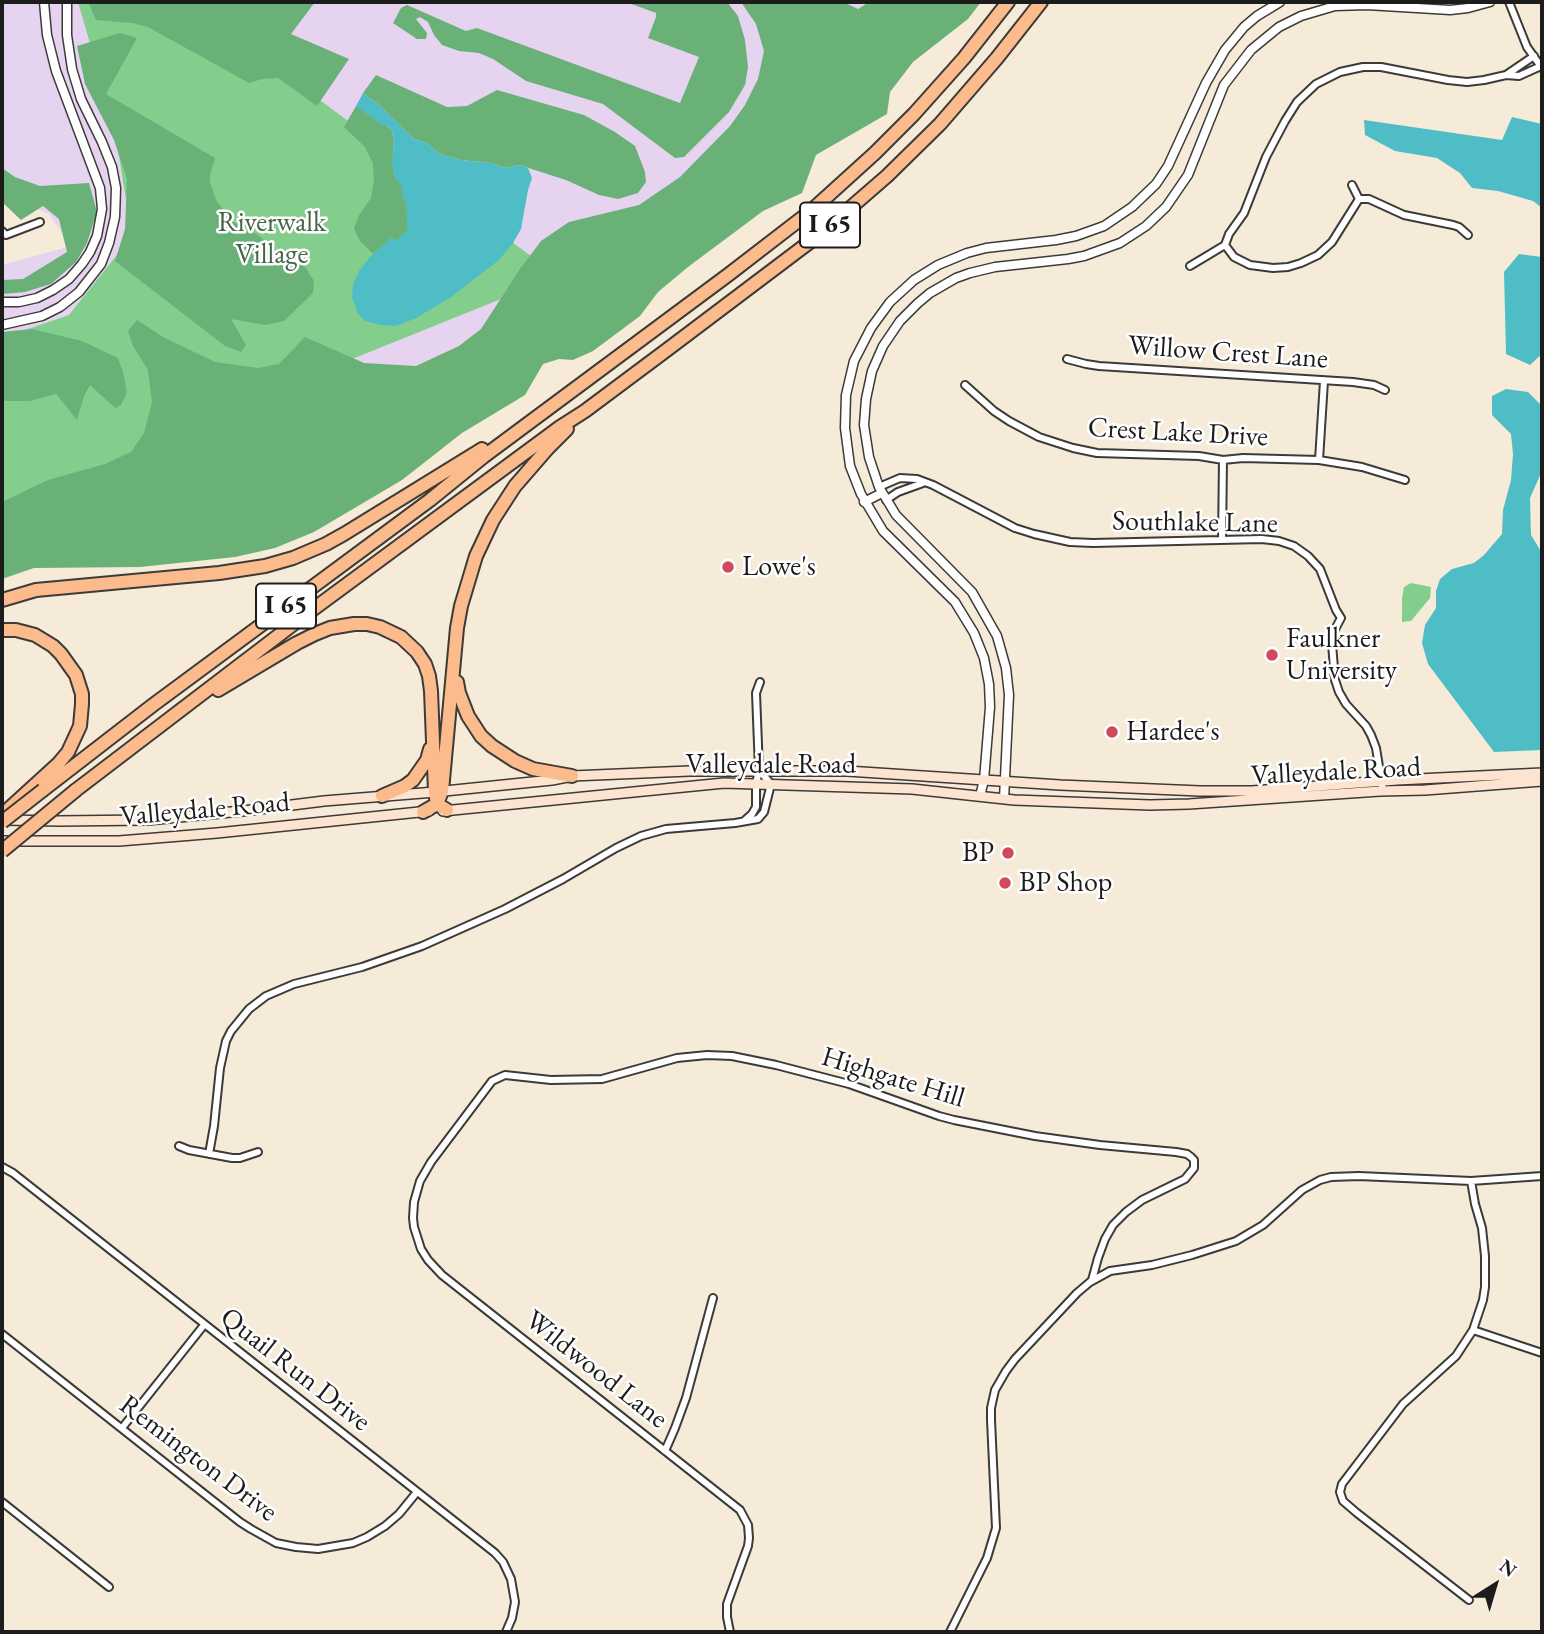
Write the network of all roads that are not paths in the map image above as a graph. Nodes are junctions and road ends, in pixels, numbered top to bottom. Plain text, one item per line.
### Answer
1 (44, 2) edge
2 (67, 2) edge
3 (1008, 2) edge
4 (1041, 2) edge
5 (1280, 2) edge
6 (1490, 2) edge
7 (1509, 2) edge
8 (1534, 56) junction
9 (1542, 67) edge
10 (1506, 75) junction
11 (1352, 185) dead end
12 (1359, 199) junction
13 (40, 222) dead end
14 (2, 231) edge
15 (1468, 235) dead end
16 (1225, 245) junction
17 (1190, 266) dead end
18 (2, 302) edge
19 (2, 325) edge
20 (1067, 359) dead end
21 (1324, 381) junction
22 (965, 385) dead end
23 (1385, 390) dead end
24 (584, 411) junction
25 (528, 423) junction
26 (1223, 460) junction
27 (1319, 460) junction
28 (1405, 480) dead end
29 (925, 483) junction
30 (882, 493) junction
31 (864, 502) junction
32 (1222, 540) junction
33 (2, 600) edge
34 (2, 630) edge
35 (454, 672) junction
36 (760, 682) dead end
37 (195, 699) junction
38 (432, 742) junction
39 (759, 770) junction
40 (1542, 773) edge
41 (572, 776) junction
42 (984, 780) junction
43 (1005, 781) junction
44 (1542, 781) edge
45 (756, 784) junction
46 (771, 784) junction
47 (1382, 786) junction
48 (37, 788) junction
49 (382, 796) junction
50 (980, 796) junction
51 (440, 799) junction
52 (1004, 799) junction
53 (423, 812) joint
54 (2, 819) edge
55 (743, 821) junction
56 (2, 841) edge
57 (2, 851) edge
58 (445, 1143) joint
59 (179, 1146) dead end
60 (258, 1152) dead end
61 (209, 1153) junction
62 (2, 1167) edge
63 (1542, 1176) edge
64 (1471, 1181) junction
65 (1092, 1280) junction
66 (713, 1297) dead end
67 (204, 1325) junction
68 (1473, 1330) junction
69 (2, 1334) edge
70 (1542, 1353) edge
71 (122, 1428) junction
72 (665, 1451) junction
73 (417, 1492) junction
74 (2, 1502) edge
75 (109, 1587) dead end
76 (1469, 1600) dead end
77 (506, 1632) edge
78 (730, 1632) edge
79 (950, 1632) edge

1 - 18 street
2 - 19 street
3 - 25 highway, I 65
4 - 24 highway, I 65
5 - 31 street
6 - 30 street
7 - 8 street
8 - 9 street
8 - 10 street
9 - 10 street
10 - 16 street
11 - 12 street
12 - 15 street
12 - 16 street
13 - 14 street
16 - 17 street
20 - 21 street, Willow Crest Lane
21 - 23 street, Willow Crest Lane
21 - 27 street
22 - 26 street, Crest Lake Drive
24 - 35 highway
24 - 37 highway, I 65
25 - 33 highway
25 - 48 highway, I 65
26 - 27 street, Crest Lake Drive
26 - 32 street
27 - 28 street, Crest Lake Drive
29 - 30 street
29 - 30 street, Southlake Lane
29 - 32 street, Southlake Lane
30 - 31 street
30 - 43 street
31 - 42 street
32 - 47 street, Southlake Lane
34 - 48 highway
35 - 41 highway
35 - 51 highway
36 - 39 street
37 - 38 highway
37 - 57 highway, I 65, bridge
38 - 49 highway
38 - 51 highway
39 - 41 main road, Valleydale Road
39 - 42 main road, Valleydale Road
39 - 45 street
39 - 46 street
40 - 47 main road, Valleydale Road
41 - 51 main road, Valleydale Road
42 - 43 main road, Valleydale Road
42 - 50 street
43 - 47 main road, Valleydale Road
43 - 52 street
44 - 47 main road, Valleydale Road
45 - 46 main road, Valleydale Road
45 - 51 main road, Valleydale Road
45 - 55 street
46 - 50 main road, Valleydale Road
46 - 55 street
47 - 52 main road, Valleydale Road
48 - 54 highway, I 65, bridge
49 - 51 main road, Valleydale Road
49 - 54 main road, Valleydale Road
50 - 52 main road, Valleydale Road
51 - 53 highway
53 - 56 main road, Valleydale Road
55 - 61 street
58 - 65 street, Highgate Hill
58 - 72 street, Wildwood Lane
59 - 61 street
60 - 61 street
62 - 67 street, Quail Run Drive
63 - 64 street
64 - 65 street
64 - 68 street
65 - 79 street
66 - 72 street
67 - 71 street
67 - 73 street, Quail Run Drive
68 - 70 street
68 - 76 street
69 - 71 street, Remington Drive
71 - 73 street, Remington Drive
72 - 78 street, Wildwood Lane
73 - 77 street, Quail Run Drive
74 - 75 street

